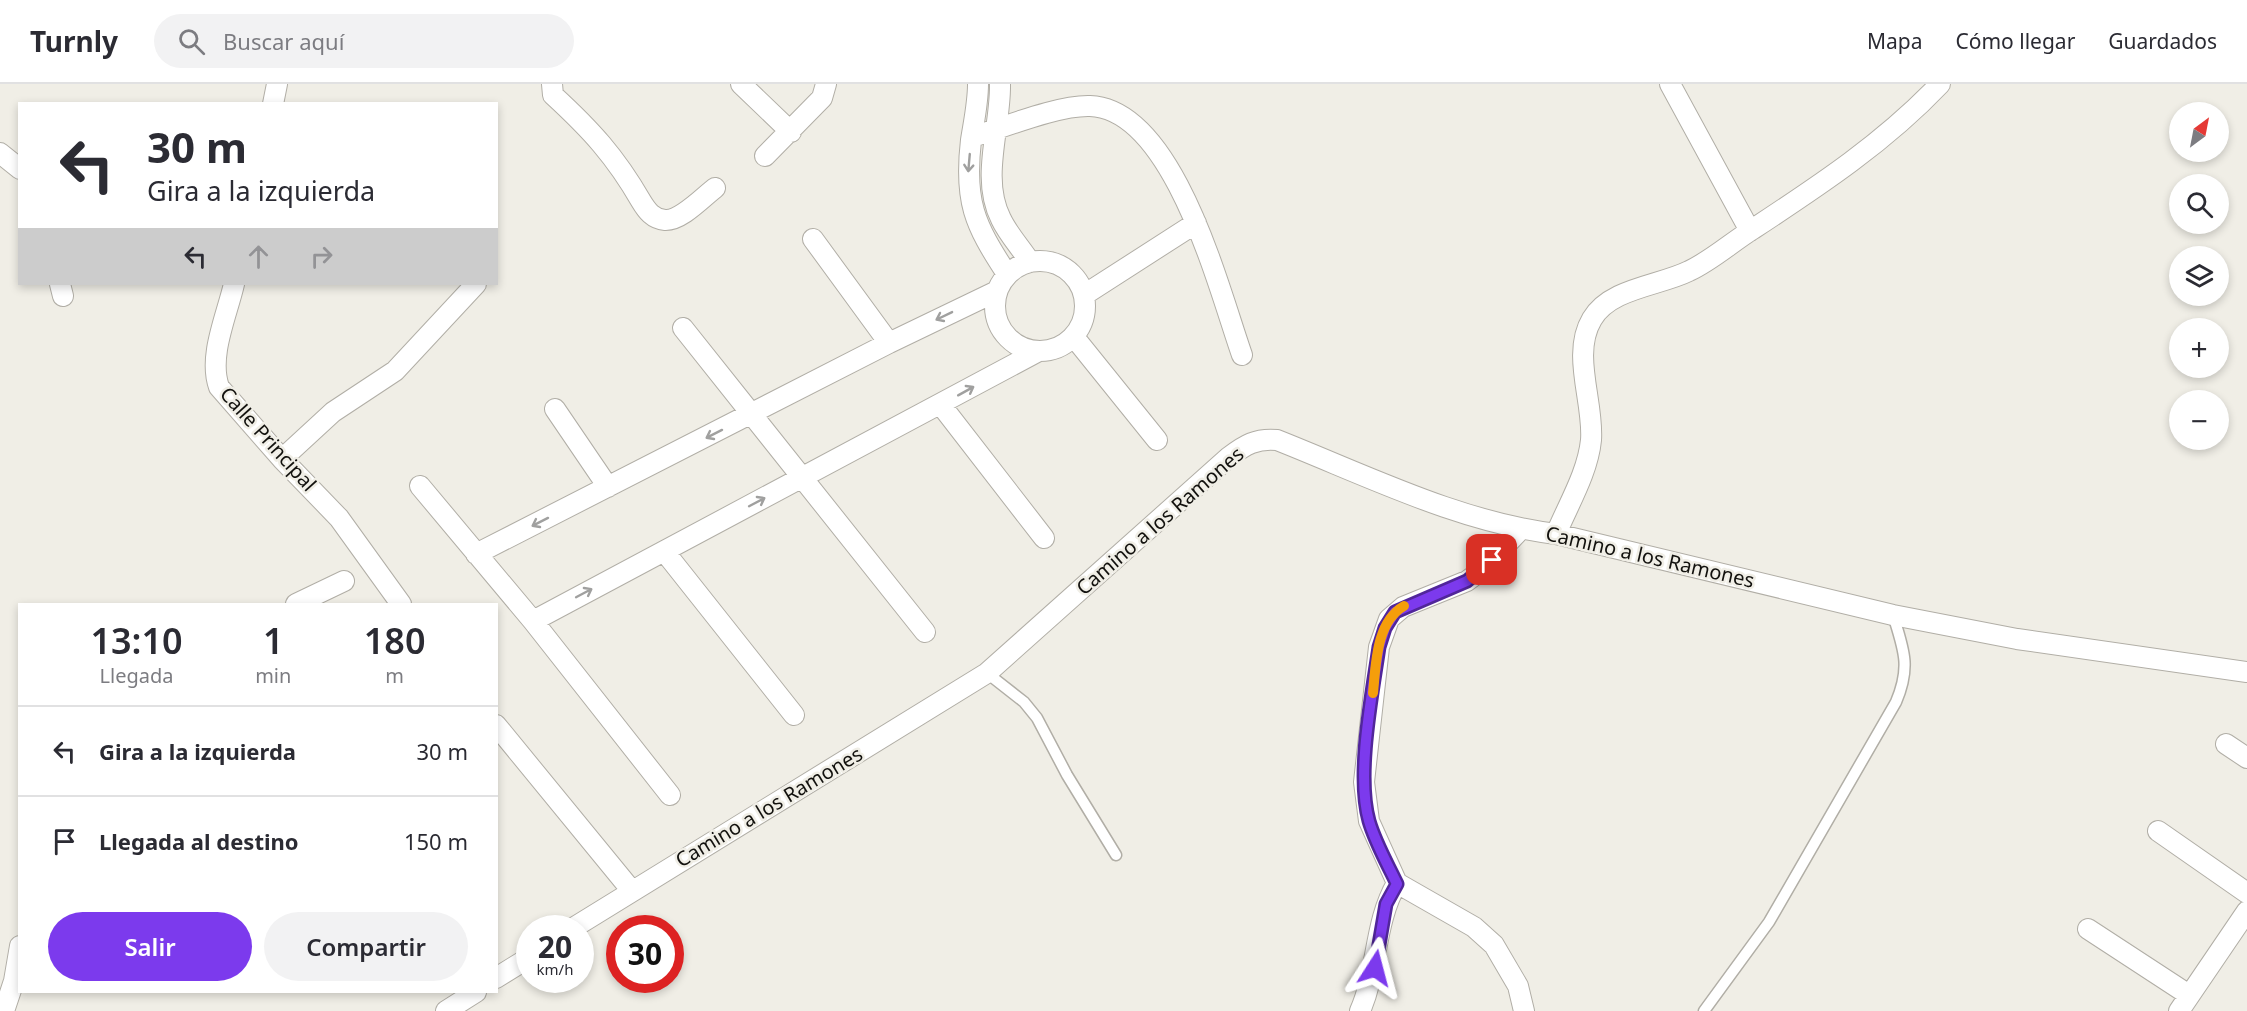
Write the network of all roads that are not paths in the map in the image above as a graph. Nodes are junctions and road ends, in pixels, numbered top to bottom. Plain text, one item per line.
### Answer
1 (277, 84) edge
2 (552, 84) edge
3 (741, 84) edge
4 (826, 84) edge
5 (978, 84) edge
6 (1000, 84) edge
7 (1670, 84) edge
8 (1940, 84) edge
9 (273, 102) edge
10 (997, 129) junction
11 (791, 132) junction
12 (972, 136) junction
13 (0, 153) edge
14 (765, 156) dead end
15 (18, 167) edge
16 (715, 188) dead end
17 (1196, 223) junction
18 (1750, 231) junction
19 (813, 239) dead end
20 (1030, 262) junction
21 (1007, 274) junction
22 (234, 285) edge
23 (475, 285) edge
24 (997, 291) junction
25 (1084, 295) junction
26 (683, 328) dead end
27 (1074, 337) junction
28 (889, 343) junction
29 (1037, 352) junction
30 (1242, 355) dead end
31 (941, 405) junction
32 (555, 409) dead end
33 (751, 415) junction
34 (1157, 440) dead end
35 (282, 459) junction
36 (802, 478) junction
37 (420, 486) dead end
38 (608, 487) junction
39 (1520, 530) junction
40 (1557, 534) junction
41 (1044, 538) dead end
42 (664, 551) junction
43 (476, 554) junction
44 (344, 581) dead end
45 (298, 603) edge
46 (400, 603) edge
47 (1893, 615) junction
48 (533, 621) junction
49 (925, 632) dead end
50 (2247, 672) edge
51 (987, 673) junction
52 (794, 716) dead end
53 (498, 727) edge
54 (2226, 744) dead end
55 (2247, 758) edge
56 (670, 795) dead end
57 (2158, 831) dead end
58 (1116, 855) dead end
59 (1397, 884) junction
60 (632, 891) junction
61 (2247, 893) edge
62 (2247, 911) edge
63 (594, 915) edge
64 (2088, 929) dead end
65 (18, 958) edge
66 (516, 966) edge
67 (498, 977) edge
68 (474, 993) edge
69 (2184, 1003) edge
70 (4, 1011) edge
71 (446, 1011) edge
72 (1360, 1011) edge
73 (1524, 1011) edge
74 (1704, 1011) edge

1 - 9 street
2 - 16 street
3 - 11 street
4 - 11 street
5 - 12 street
6 - 10 street
7 - 18 street
8 - 18 street
10 - 12 street
10 - 17 street
10 - 20 street
11 - 14 street
12 -> 21 street
13 - 15 street
17 - 25 street
17 - 30 street
18 - 40 street
19 - 28 street
20 - 21 street
20 - 25 street
21 - 24 street
22 - 35 street, Calle Principal
23 - 35 street
24 -> 28 street
24 - 29 street
25 - 27 street
26 - 33 street
27 - 29 street
27 - 34 street
28 - 33 street
31 -> 29 street
31 - 36 street
31 - 41 street
32 - 38 street
33 - 36 street
33 -> 38 street
35 - 46 street, Calle Principal
42 -> 36 street
36 - 49 street
37 - 43 street
38 -> 43 street
39 - 40 street, Camino a los Ramones
39 - 51 street, Camino a los Ramones
39 - 59 street
40 - 47 street, Camino a los Ramones
48 -> 42 street
42 - 52 street
43 - 48 street
44 - 45 street
47 - 50 street, Camino a los Ramones
47 - 74 lane
48 - 56 street
51 - 58 lane
51 - 60 street, Camino a los Ramones
53 - 60 street
54 - 55 street
57 - 61 street
59 - 72 street
59 - 73 street
60 - 63 street, Camino a los Ramones
62 - 69 street
64 - 69 street
65 - 70 street
66 - 67 street
68 - 71 street

